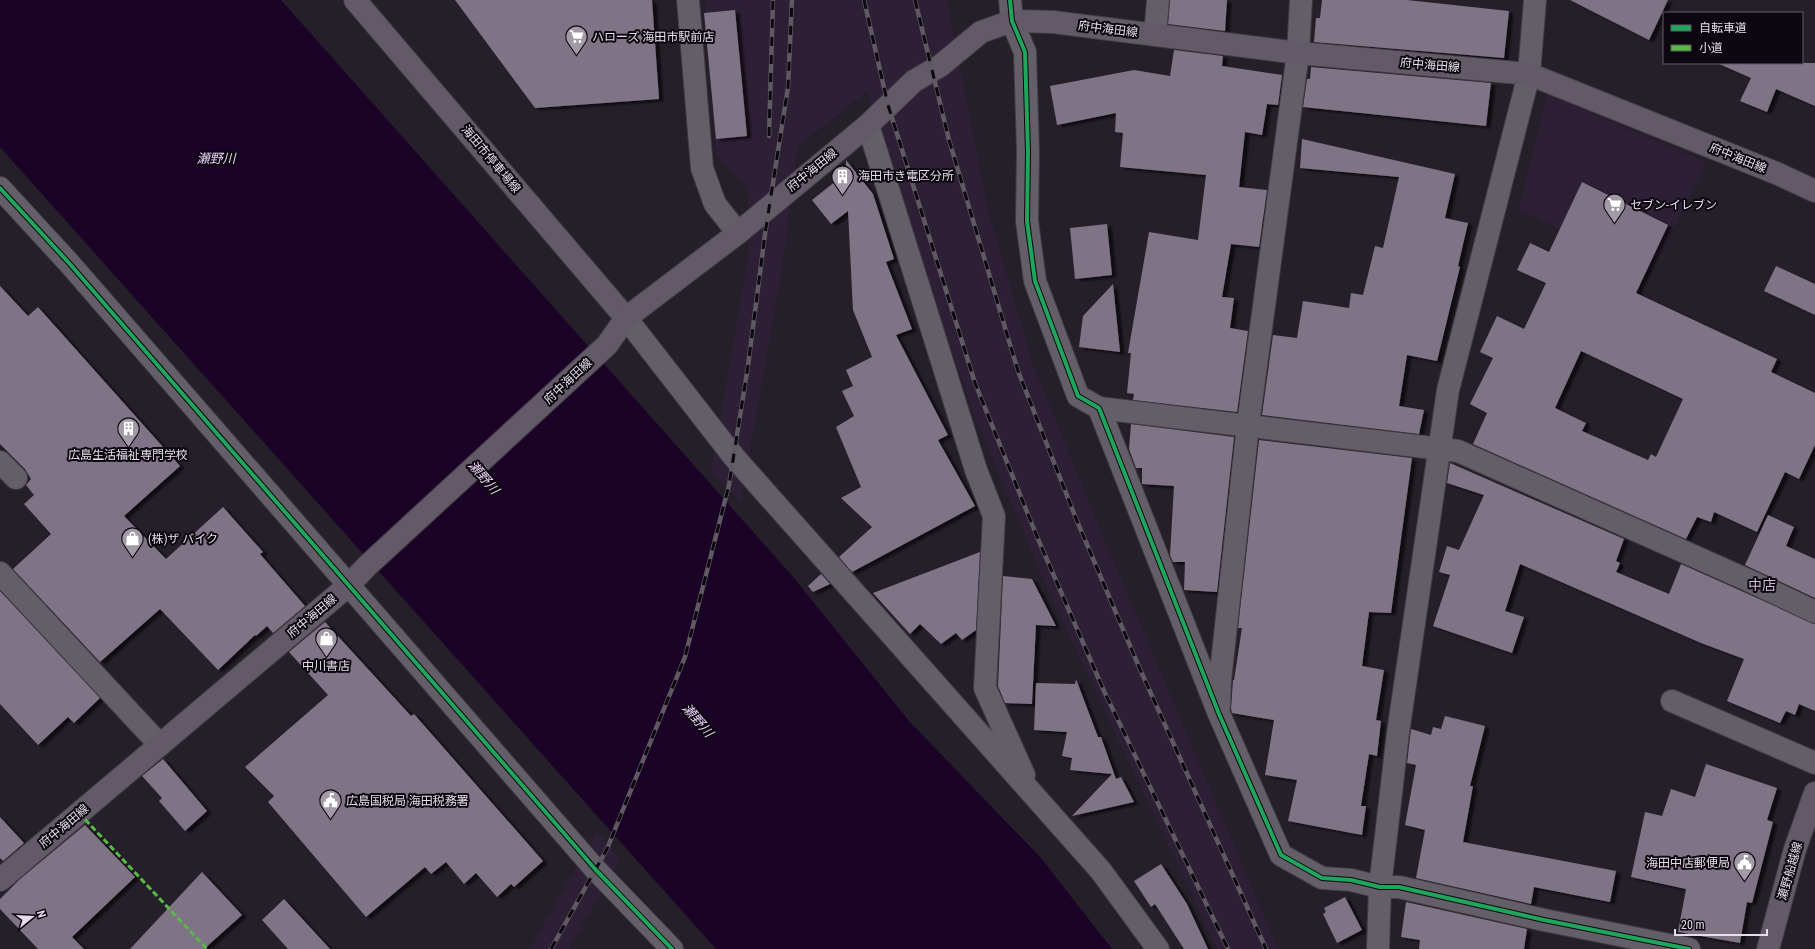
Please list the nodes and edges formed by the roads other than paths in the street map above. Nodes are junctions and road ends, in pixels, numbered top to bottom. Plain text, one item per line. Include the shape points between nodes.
1 (355, 0) edge
2 (688, 0) edge
3 (1158, 0) edge
4 (1301, 0) edge
5 (1535, 0) edge
6 (1010, 10) edge
7 (1155, 35) junction
8 (1298, 54) junction
9 (1529, 74) junction
10 (868, 125) junction
11 (0, 188) edge
12 (1815, 192) edge
13 (738, 233) junction
14 (626, 318) junction
15 (1099, 408) junction
16 (1248, 425) junction
17 (1439, 449) junction
18 (0, 462) edge
19 (16, 478) dead end
20 (0, 573) edge
21 (349, 585) junction
22 (1815, 612) edge
23 (1672, 701) dead end
24 (1219, 714) junction
25 (160, 745) junction
26 (1815, 763) edge
27 (1815, 794) edge
28 (1033, 795) junction
29 (0, 880) edge
30 (1380, 887) junction
31 (672, 949) edge
32 (1158, 949) edge
33 (1378, 949) edge
34 (1689, 949) edge
35 (1768, 949) edge

1 - 14 main road, 海田市停車場線
2 - 13 street via 702,168 715,204
3 - 7 street
4 - 8 street
5 - 9 street
6 - 7 main road, 府中海田線 via 1053,22
6 - 10 main road, 府中海田線 via 940,66 914,82
6 - 15 street via 1025,52 1027,221 1035,281 1078,396
7 - 8 main road, 府中海田線
8 - 9 main road, 府中海田線
8 - 16 street
9 - 12 main road, 府中海田線 via 1776,173
9 - 17 street via 1448,390
10 - 13 main road, 府中海田線
10 - 28 street via 976,470 994,516 985,688
11 - 21 street via 69,263
13 - 14 main road, 府中海田線
14 - 21 main road, 府中海田線 via 607,345
14 - 28 street via 734,457
15 - 16 street
15 - 24 street
16 - 17 street
16 - 24 street via 1220,681
17 - 22 street via 1458,451
17 - 30 street via 1398,733
18 - 19 street
20 - 25 street
21 - 25 main road, 府中海田線
21 - 31 street via 595,869
23 - 26 street
24 - 30 street via 1281,855 1322,878 1351,880
25 - 29 main road, 府中海田線
27 - 35 main road, 瀬野船越線 via 1795,849
28 - 32 street via 1101,871
30 - 33 street
30 - 34 street via 1399,887

